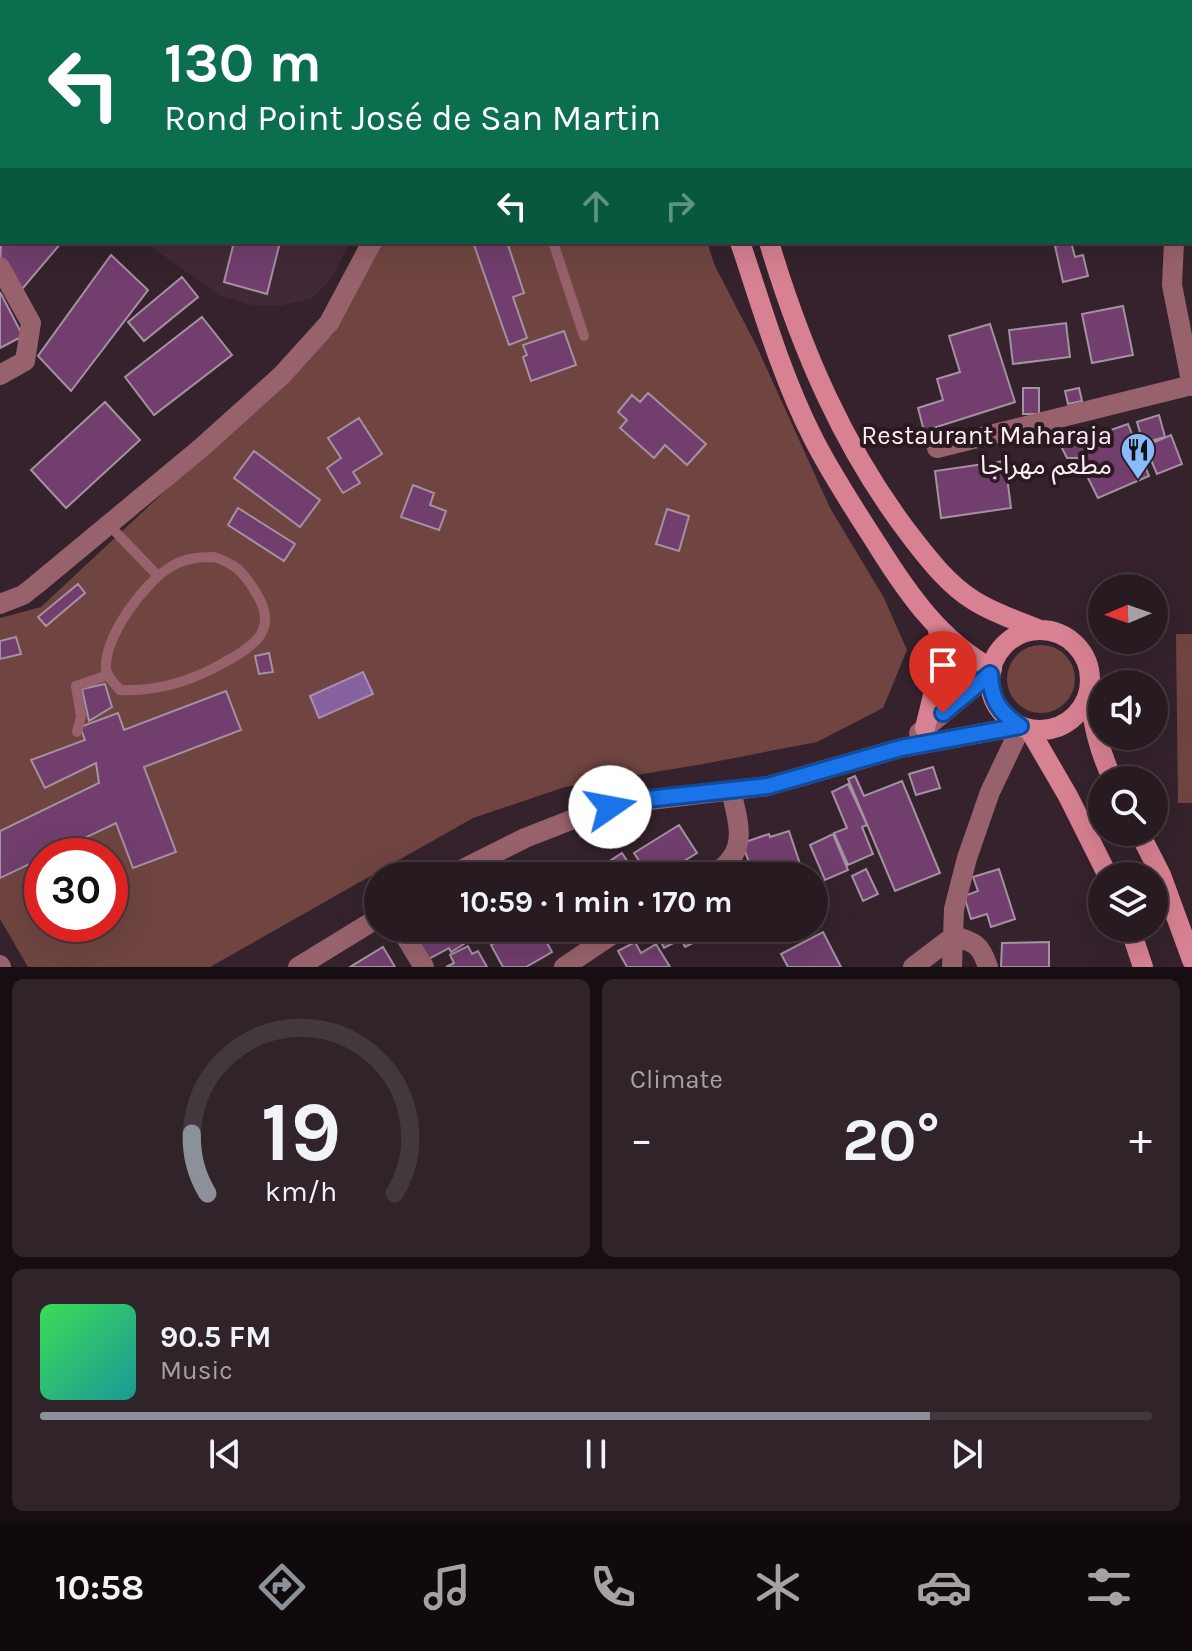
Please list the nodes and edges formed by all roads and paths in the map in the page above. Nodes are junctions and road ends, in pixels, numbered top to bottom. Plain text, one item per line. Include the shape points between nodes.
1 (371, 244) edge
2 (554, 244) edge
3 (741, 244) edge
4 (770, 244) edge
5 (1174, 244) edge
6 (0, 267) edge
7 (584, 336) dead end
8 (0, 375) edge
9 (1192, 386) edge
10 (937, 448) dead end
11 (109, 525) junction
12 (157, 575) junction
13 (0, 604) edge
14 (938, 629) junction
15 (1040, 630) junction
16 (1088, 670) edge
17 (991, 672) junction
18 (108, 675) junction
19 (1088, 694) edge
20 (925, 728) junction
21 (1023, 728) junction
22 (77, 732) dead end
23 (901, 748) junction
24 (731, 791) junction
25 (1146, 846) edge
26 (477, 862) edge
27 (729, 862) edge
28 (1101, 862) edge
29 (364, 927) edge
30 (954, 936) junction
31 (409, 942) edge
32 (601, 942) edge
33 (1135, 942) edge
34 (1192, 960) edge
35 (298, 967) edge
36 (424, 967) edge
37 (564, 967) edge
38 (913, 967) edge
39 (952, 967) edge
40 (988, 967) edge
41 (1143, 967) edge

1 - 11 street via 315,341
2 - 7 lane
3 - 14 main road via 812,435 885,557
4 - 15 main road via 802,341 835,416 893,513 942,574 971,599
5 - 9 street via 1172,285
6 - 8 street via 31,323 25,361
9 - 10 street
11 - 12 lane
11 - 13 street via 23,595
12 - 18 lane via 136,596 117,633 107,657
12 - 18 lane via 192,558 232,562 259,596 266,619 262,635 251,649 164,688 120,690
14 - 17 main road
14 - 20 main road via 937,687
15 - 16 main road via 1068,639
15 - 17 main road via 1012,638
17 - 20 street
17 - 21 main road via 996,704
18 - 22 lane via 76,686 81,716
19 - 21 main road via 1073,718 1060,726
20 - 23 street
21 - 23 street
21 - 28 main road via 1062,785
21 - 30 street via 990,792 967,858 954,909
23 - 24 street via 800,778
24 - 26 street via 647,799 594,811
24 - 27 street via 738,821 737,851
25 - 34 main road
29 - 35 street
30 - 38 street
30 - 39 street
30 - 40 street via 976,943
31 - 36 street
32 - 37 street
33 - 41 main road

